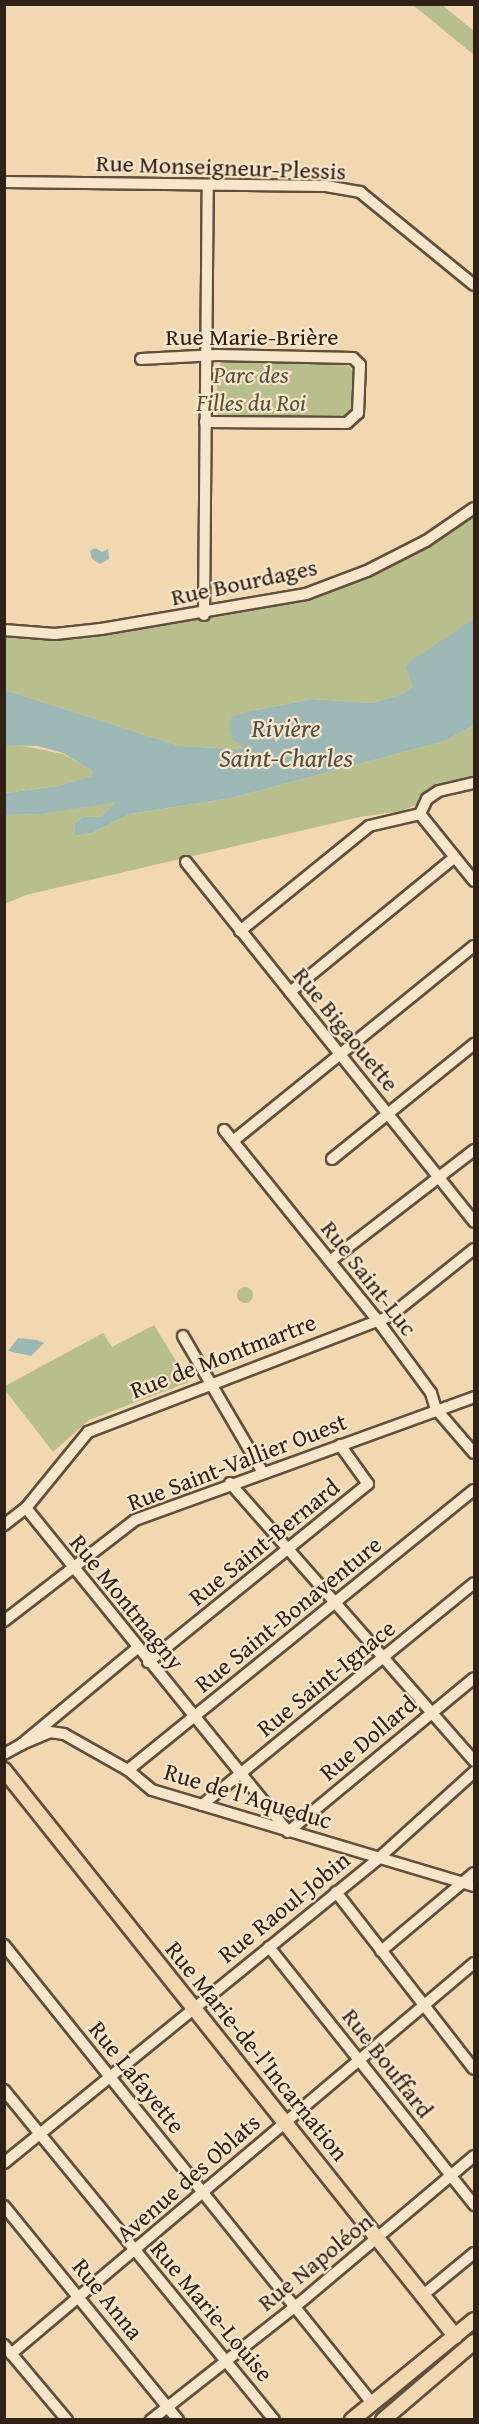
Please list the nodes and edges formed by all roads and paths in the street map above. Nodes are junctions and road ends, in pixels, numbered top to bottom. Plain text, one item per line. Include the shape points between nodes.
1 (4, 182) edge
2 (208, 185) junction
3 (474, 285) edge
4 (204, 357) junction
5 (141, 359) dead end
6 (205, 422) junction
7 (474, 508) edge
8 (204, 615) junction
9 (4, 630) edge
10 (474, 783) edge
11 (420, 814) junction
12 (455, 857) junction
13 (186, 862) dead end
14 (474, 881) edge
15 (240, 931) junction
16 (474, 946) edge
17 (290, 992) junction
18 (474, 1044) edge
19 (341, 1054) junction
20 (387, 1114) junction
21 (224, 1130) dead end
22 (233, 1141) junction
23 (474, 1150) edge
24 (332, 1160) dead end
25 (439, 1179) junction
26 (474, 1222) edge
27 (474, 1249) edge
28 (330, 1261) junction
29 (378, 1321) junction
30 (183, 1336) dead end
31 (211, 1385) junction
32 (474, 1397) edge
33 (436, 1409) junction
34 (340, 1445) junction
35 (474, 1454) edge
36 (263, 1473) junction
37 (230, 1483) junction
38 (474, 1490) edge
39 (26, 1509) junction
40 (4, 1525) edge
41 (288, 1549) junction
42 (71, 1566) junction
43 (474, 1583) edge
44 (335, 1604) junction
45 (4, 1621) edge
46 (136, 1649) junction
47 (384, 1658) junction
48 (148, 1662) junction
49 (474, 1677) edge
50 (432, 1712) junction
51 (193, 1718) junction
52 (22, 1744) junction
53 (4, 1754) edge
54 (474, 1761) edge
55 (4, 1770) edge
56 (128, 1770) junction
57 (474, 1772) edge
58 (240, 1775) junction
59 (202, 1805) junction
60 (288, 1832) junction
61 (380, 1857) junction
62 (474, 1873) edge
63 (463, 1883) junction
64 (474, 1886) edge
65 (336, 1892) junction
66 (4, 1945) edge
67 (269, 1947) junction
68 (381, 1951) junction
69 (474, 1963) edge
70 (424, 2006) junction
71 (191, 2009) junction
72 (360, 2059) junction
73 (473, 2064) edge
74 (110, 2076) junction
75 (4, 2090) edge
76 (285, 2121) junction
77 (40, 2133) junction
78 (474, 2156) edge
79 (4, 2163) edge
80 (449, 2177) junction
81 (201, 2190) junction
82 (474, 2205) edge
83 (4, 2206) edge
84 (379, 2237) junction
85 (136, 2252) junction
86 (474, 2253) edge
87 (423, 2295) junction
88 (81, 2299) junction
89 (296, 2306) junction
90 (474, 2320) edge
91 (455, 2336) junction
92 (8, 2350) edge
93 (472, 2350) edge
94 (225, 2362) junction
95 (372, 2403) junction
96 (168, 2407) junction
97 (67, 2420) edge
98 (151, 2420) edge
99 (178, 2420) edge
100 (274, 2420) edge
101 (352, 2420) edge
102 (383, 2420) edge

1 - 2 street, Rue Monseigneur-Plessis
2 - 3 street, Rue Monseigneur-Plessis via 326,186 360,192
2 - 4 street
4 - 5 street, Rue Marie-Brière
4 - 6 street
4 - 6 street, Rue Marie-Brière via 353,358 360,365 358,413 347,423
6 - 8 street
7 - 8 street, Rue Bourdages via 426,541 367,571 306,594
8 - 9 street, Rue Bourdages via 55,633
10 - 11 street via 439,791 427,799
11 - 12 street
11 - 15 street via 369,826
12 - 14 street
12 - 17 street
13 - 15 street, Rue Bigaouette
15 - 17 street, Rue Bigaouette
16 - 19 street
17 - 19 street, Rue Bigaouette
18 - 20 street
19 - 20 street, Rue Bigaouette
19 - 22 street
20 - 24 street
20 - 25 street, Rue Bigaouette
21 - 22 street, Rue Saint-Luc
22 - 28 street, Rue Saint-Luc
23 - 25 street
25 - 26 street, Rue Bigaouette
25 - 28 street
27 - 29 street, Rue de Montmartre via 390,1316
28 - 29 street, Rue Saint-Luc
29 - 31 street, Rue de Montmartre
29 - 33 street, Rue Saint-Luc via 431,1393
30 - 31 street
31 - 36 street
31 - 39 street, Rue de Montmartre via 88,1432
32 - 33 street, Rue Saint-Vallier Ouest
33 - 34 street, Rue Saint-Vallier Ouest
33 - 35 street, Rue Saint-Luc
34 - 36 street, Rue Saint-Vallier Ouest
34 - 41 street, Rue Saint-Bernard via 368,1484
36 - 37 street, Rue Saint-Vallier Ouest
37 - 41 street
37 - 42 street, Rue Saint-Vallier Ouest via 135,1520
38 - 44 street, Rue Saint-Bonaventure
39 - 40 street, Rue de Montmartre
39 - 42 street, Rue Montmagny
41 - 44 street
41 - 48 street, Rue Saint-Bernard
42 - 45 street, Rue Saint-Vallier Ouest
42 - 46 street, Rue Montmagny
43 - 47 street, Rue Saint-Ignace
44 - 47 street
44 - 51 street, Rue Saint-Bonaventure
46 - 48 street, Rue Montmagny
46 - 52 street
47 - 50 street
47 - 58 street, Rue Saint-Ignace
48 - 51 street, Rue Montmagny
49 - 50 street, Rue Dollard
50 - 54 street
50 - 60 street, Rue Dollard
51 - 56 street, Rue Saint-Bonaventure
51 - 58 street, Rue Montmagny
52 - 53 street
52 - 56 street, Rue de l'Aqueduc via 50,1732 64,1734
55 - 71 main road, Rue Marie-de-l'Incarnation
56 - 59 street, Rue de l'Aqueduc via 152,1790
57 - 61 street, Rue Raoul-Jobin
58 - 59 street, Rue Saint-Ignace
58 - 60 street, Rue Montmagny
59 - 60 street, Rue de l'Aqueduc
60 - 61 street, Rue de l'Aqueduc
61 - 63 street, Rue de l'Aqueduc
61 - 65 street, Rue Raoul-Jobin
62 - 63 street
63 - 64 street, Rue de l'Aqueduc
63 - 68 street
65 - 67 street, Rue Raoul-Jobin
65 - 68 street
66 - 74 street, Rue Lafayette
67 - 71 street, Rue Raoul-Jobin
67 - 72 street, Rue Bouffard
68 - 70 street
69 - 70 street, Avenue des Oblats
70 - 72 street, Avenue des Oblats
70 - 73 street
71 - 74 street, Rue Raoul-Jobin
71 - 76 main road, Rue Marie-de-l'Incarnation
72 - 76 street, Avenue des Oblats
72 - 80 street, Rue Bouffard
74 - 77 street, Rue Raoul-Jobin
74 - 81 street, Rue Lafayette
75 - 77 street, Rue Marie-Louise
76 - 81 street, Avenue des Oblats
76 - 84 main road, Rue Marie-de-l'Incarnation
77 - 79 street, Rue Raoul-Jobin
77 - 85 street, Rue Marie-Louise
78 - 80 street, Rue Napoléon
80 - 82 street, Rue Bouffard
80 - 84 street, Rue Napoléon
81 - 85 street, Avenue des Oblats
81 - 89 street, Rue Lafayette
83 - 88 street, Rue Anna
84 - 87 main road, Rue Marie-de-l'Incarnation
84 - 89 street, Rue Napoléon
85 - 88 street, Avenue des Oblats
85 - 94 street, Rue Marie-Louise
86 - 87 street
87 - 91 main road, Rue Marie-de-l'Incarnation
88 - 92 street, Avenue des Oblats
88 - 96 street, Rue Anna
89 - 94 street, Rue Napoléon
89 - 95 street, Rue Lafayette
90 - 91 main road
91 - 93 street, Rue Marie-de-l'Incarnation
91 - 95 main road
92 - 97 street
93 - 102 main road
94 - 96 street, Rue Napoléon
94 - 100 street, Rue Marie-Louise
95 - 101 main road
96 - 98 street, Rue Napoléon
96 - 99 street, Rue Anna

